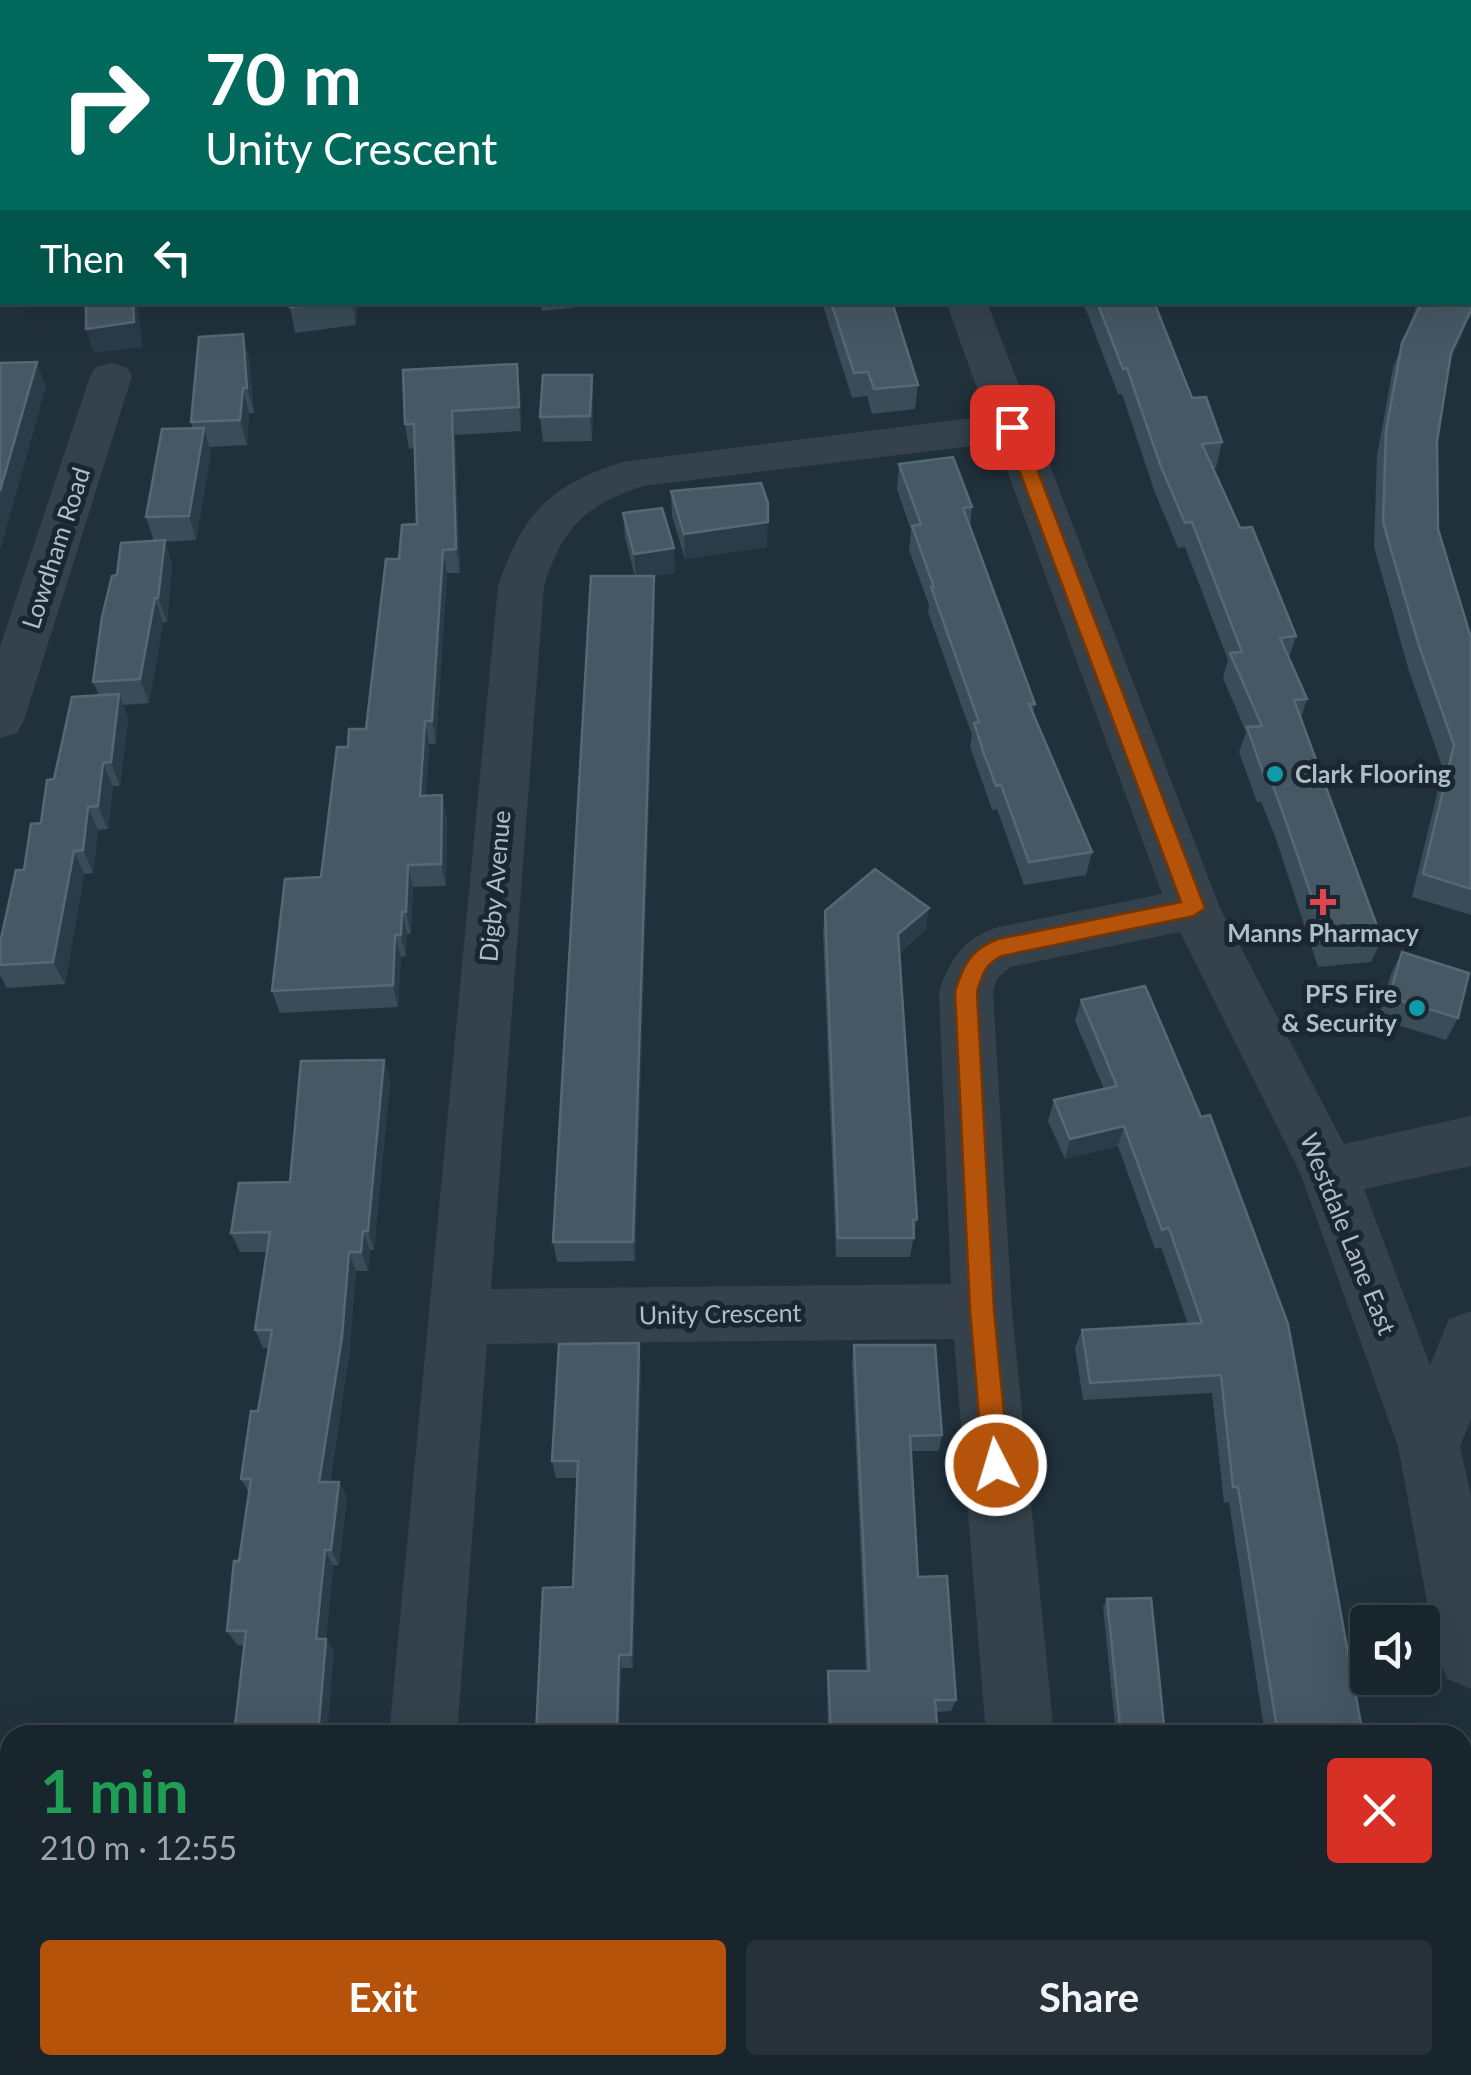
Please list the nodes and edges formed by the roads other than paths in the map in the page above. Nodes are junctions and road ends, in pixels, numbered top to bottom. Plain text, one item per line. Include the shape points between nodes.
1 (967, 305) edge
2 (111, 376) dead end
3 (1012, 427) junction
4 (0, 720) edge
5 (1194, 908) junction
6 (1471, 1141) edge
7 (1328, 1172) junction
8 (982, 1310) junction
9 (458, 1317) junction
10 (1471, 1339) edge
11 (1430, 1446) junction
12 (1471, 1655) edge
13 (424, 1725) edge
14 (1019, 1725) edge

1 - 3 street, Westdale Lane East
2 - 4 street, Lowdham Road
3 - 5 street, Westdale Lane East
3 - 9 street, Digby Avenue via 638,472 570,502 541,528 521,586
5 - 7 street, Westdale Lane East
5 - 8 street via 998,948 972,970 966,992
6 - 7 street
7 - 11 street, Westdale Lane East
8 - 9 street, Unity Crescent
8 - 14 street
9 - 13 street, Digby Avenue
10 - 11 street
11 - 12 street, Westdale Lane East

